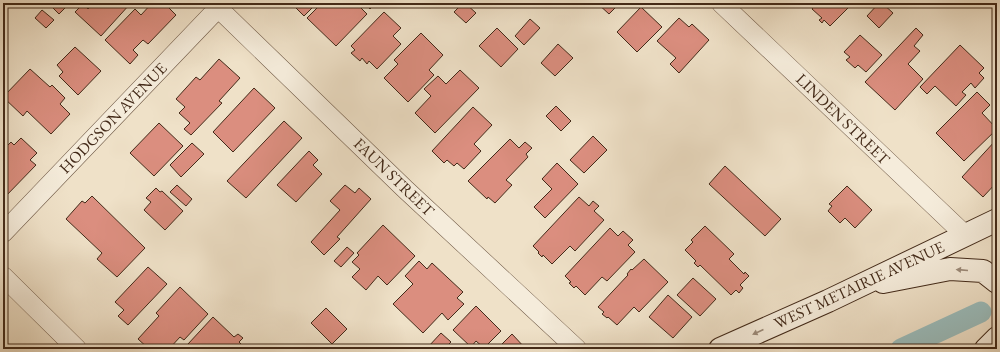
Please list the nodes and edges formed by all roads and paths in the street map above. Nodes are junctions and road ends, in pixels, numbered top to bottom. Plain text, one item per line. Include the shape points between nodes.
1 (721, 3) edge
2 (218, 5) edge
3 (997, 220) edge
4 (3, 233) edge
5 (965, 235) junction
6 (3, 276) edge
7 (997, 282) edge
8 (857, 287) junction
9 (997, 338) edge
10 (77, 349) edge
11 (577, 349) edge
12 (720, 349) edge
13 (986, 349) edge

1 - 5 street, LINDEN STREET
2 - 4 street, HODGSON AVENUE
2 - 11 street, FAUN STREET via 405,189
3 - 5 main road, WEST METAIRIE AVENUE
5 - 8 main road, WEST METAIRIE AVENUE
6 - 10 street
7 -> 8 main road via 983,272 950,269
8 -> 12 main road, WEST METAIRIE AVENUE
9 - 13 main road

